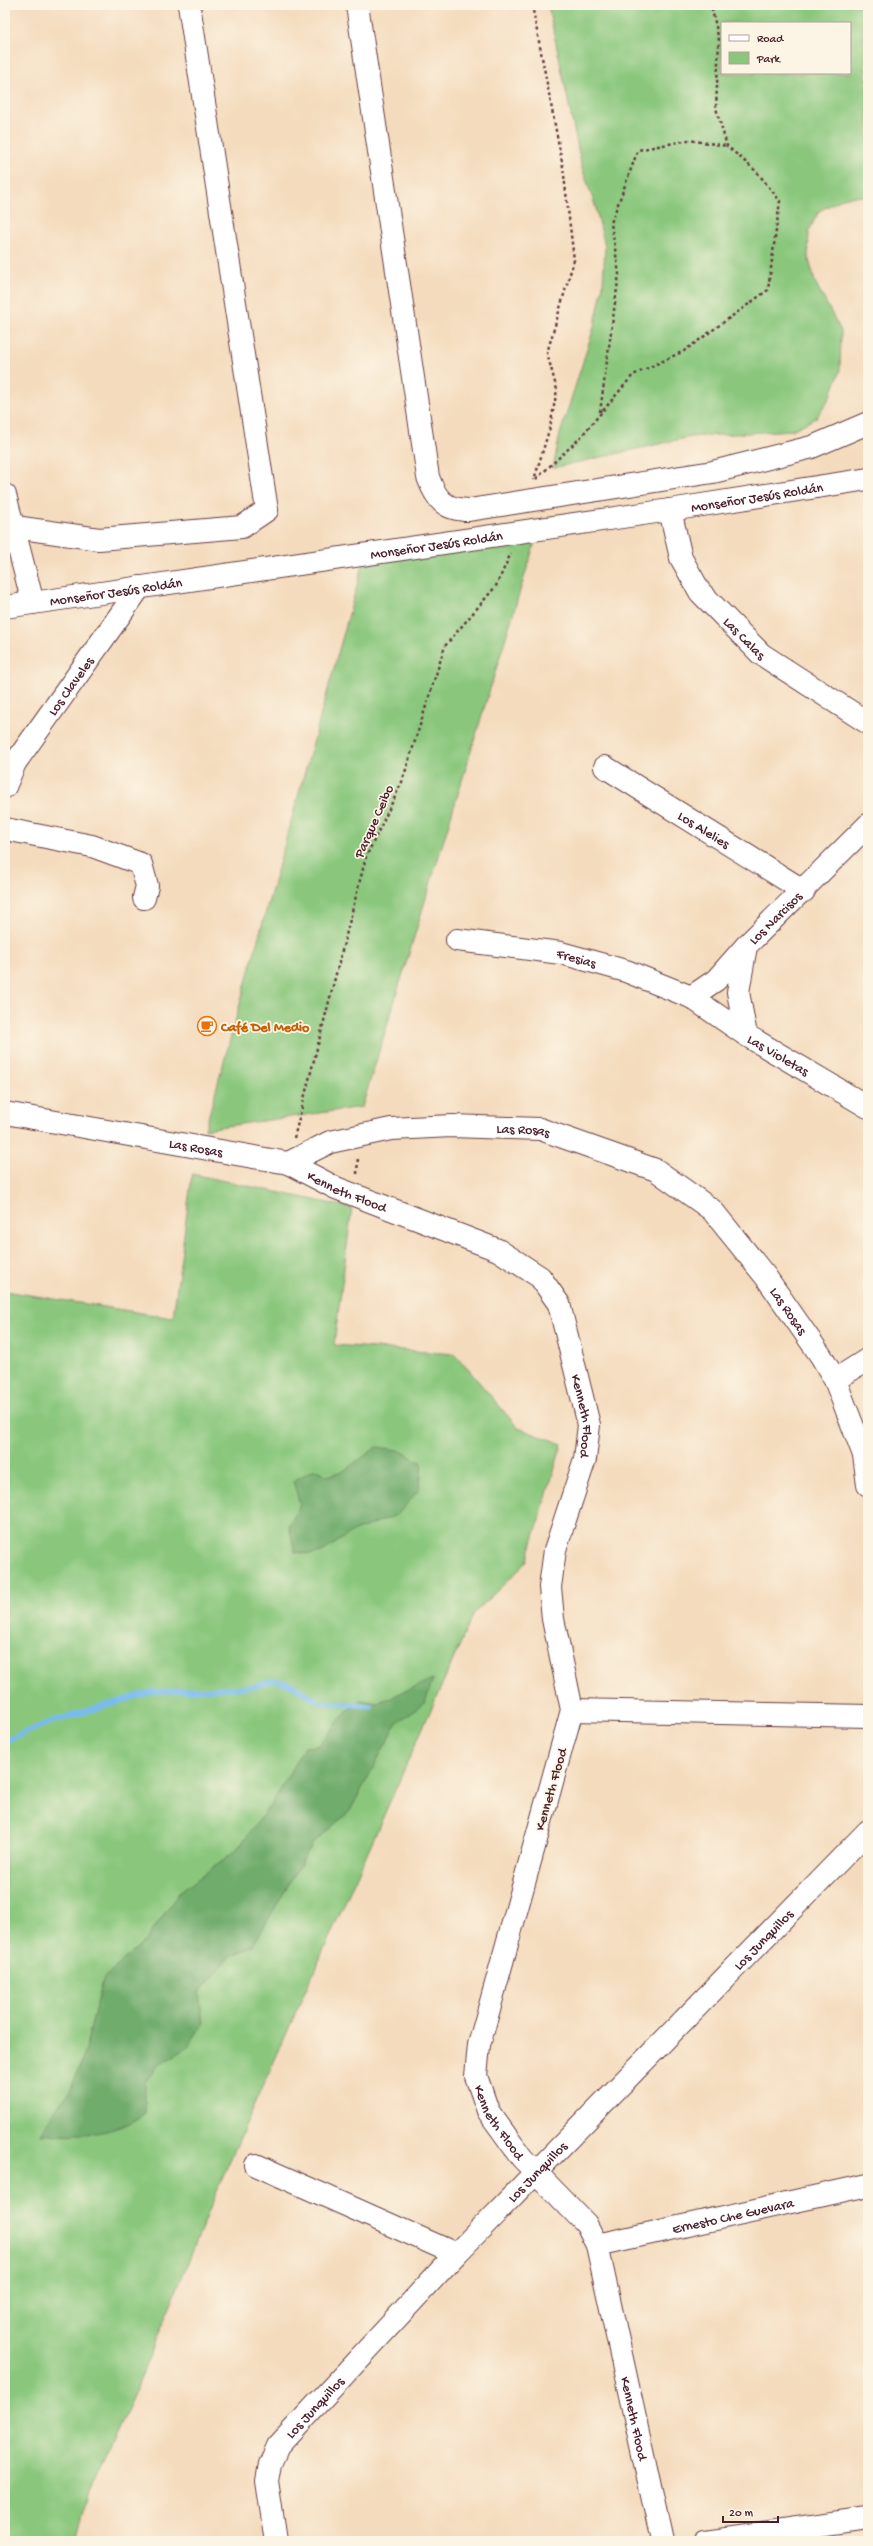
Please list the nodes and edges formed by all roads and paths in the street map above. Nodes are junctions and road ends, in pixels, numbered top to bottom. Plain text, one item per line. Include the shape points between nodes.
1 (189, 5) edge
2 (357, 5) edge
3 (532, 5) edge
4 (711, 5) edge
5 (727, 146) junction
6 (600, 414) junction
7 (868, 423) edge
8 (868, 479) edge
9 (531, 492) junction
10 (5, 495) edge
11 (670, 510) junction
12 (10, 530) edge
13 (523, 532) junction
14 (140, 587) junction
15 (33, 603) junction
16 (5, 607) edge
17 (868, 723) edge
18 (605, 767) dead end
19 (5, 787) edge
20 (868, 825) edge
21 (5, 829) edge
22 (804, 891) junction
23 (144, 898) dead end
24 (458, 940) dead end
25 (746, 946) junction
26 (692, 997) junction
27 (746, 1035) junction
28 (868, 1107) edge
29 (10, 1111) edge
30 (358, 1153) dead end
31 (288, 1164) junction
32 (357, 1174) dead end
33 (868, 1359) edge
34 (835, 1380) junction
35 (868, 1485) edge
36 (572, 1710) junction
37 (868, 1716) edge
38 (868, 1831) edge
39 (256, 2165) dead end
40 (538, 2172) junction
41 (868, 2185) edge
42 (597, 2245) junction
43 (456, 2254) junction
44 (868, 2518) edge
45 (276, 2541) edge
46 (662, 2541) edge
47 (705, 2541) edge

1 - 12 street via 268,510 242,527 99,538
2 - 9 street via 428,477 434,495 454,510 469,510
3 - 9 path via 563,166 574,260 547,353 557,390 550,427
4 - 5 path via 719,40 716,108
5 - 6 path via 689,140 638,150 611,223 619,274
5 - 6 path via 757,172 780,201 768,290 684,351 632,375
6 - 9 path
7 - 9 street via 812,447 729,469
8 - 11 street, Monseñor Jesús Roldán
9 - 13 street
10 - 12 street
11 - 13 street, Monseñor Jesús Roldán
11 - 17 street, Las Calas via 681,558 700,592 760,654
12 - 15 street
13 - 14 street, Monseñor Jesús Roldán
13 - 31 path, Parque Ceibo via 496,586 445,646 402,782 366,857
14 - 15 street, Monseñor Jesús Roldán
14 - 19 street, Los Claveles via 15,763
15 - 16 street, Monseñor Jesús Roldán
18 - 22 street, Los Alelies
20 - 22 street, Los Narcisos
21 - 23 street via 92,846 141,864 147,886
22 - 25 street, Los Narcisos
24 - 26 street, Fresias via 562,953 626,971
25 - 26 street via 716,980
25 - 27 street, Los Narcisos via 738,992
26 - 27 street, Las Violetas
27 - 28 street, Las Violetas
29 - 31 street, Las Rosas
30 - 32 path
31 - 34 street, Las Rosas via 330,1142 391,1129 452,1126 540,1129 656,1170 712,1210 766,1277
31 - 36 street, Kenneth Flood via 336,1188 498,1250 540,1277 559,1304 589,1426 586,1459 555,1550 550,1586
33 - 34 street
34 - 35 street, Las Rosas via 864,1455
36 - 37 street
36 - 40 street, Kenneth Flood via 479,2046 476,2076 488,2111 522,2158
38 - 40 street, Los Junquillos
39 - 43 street
40 - 42 street, Kenneth Flood via 586,2224
40 - 43 street, Los Junquillos
41 - 42 street, Ernesto Che Guevara
42 - 46 street, Kenneth Flood
43 - 45 street, Los Junquillos via 278,2446 270,2464 267,2481
44 - 47 street

